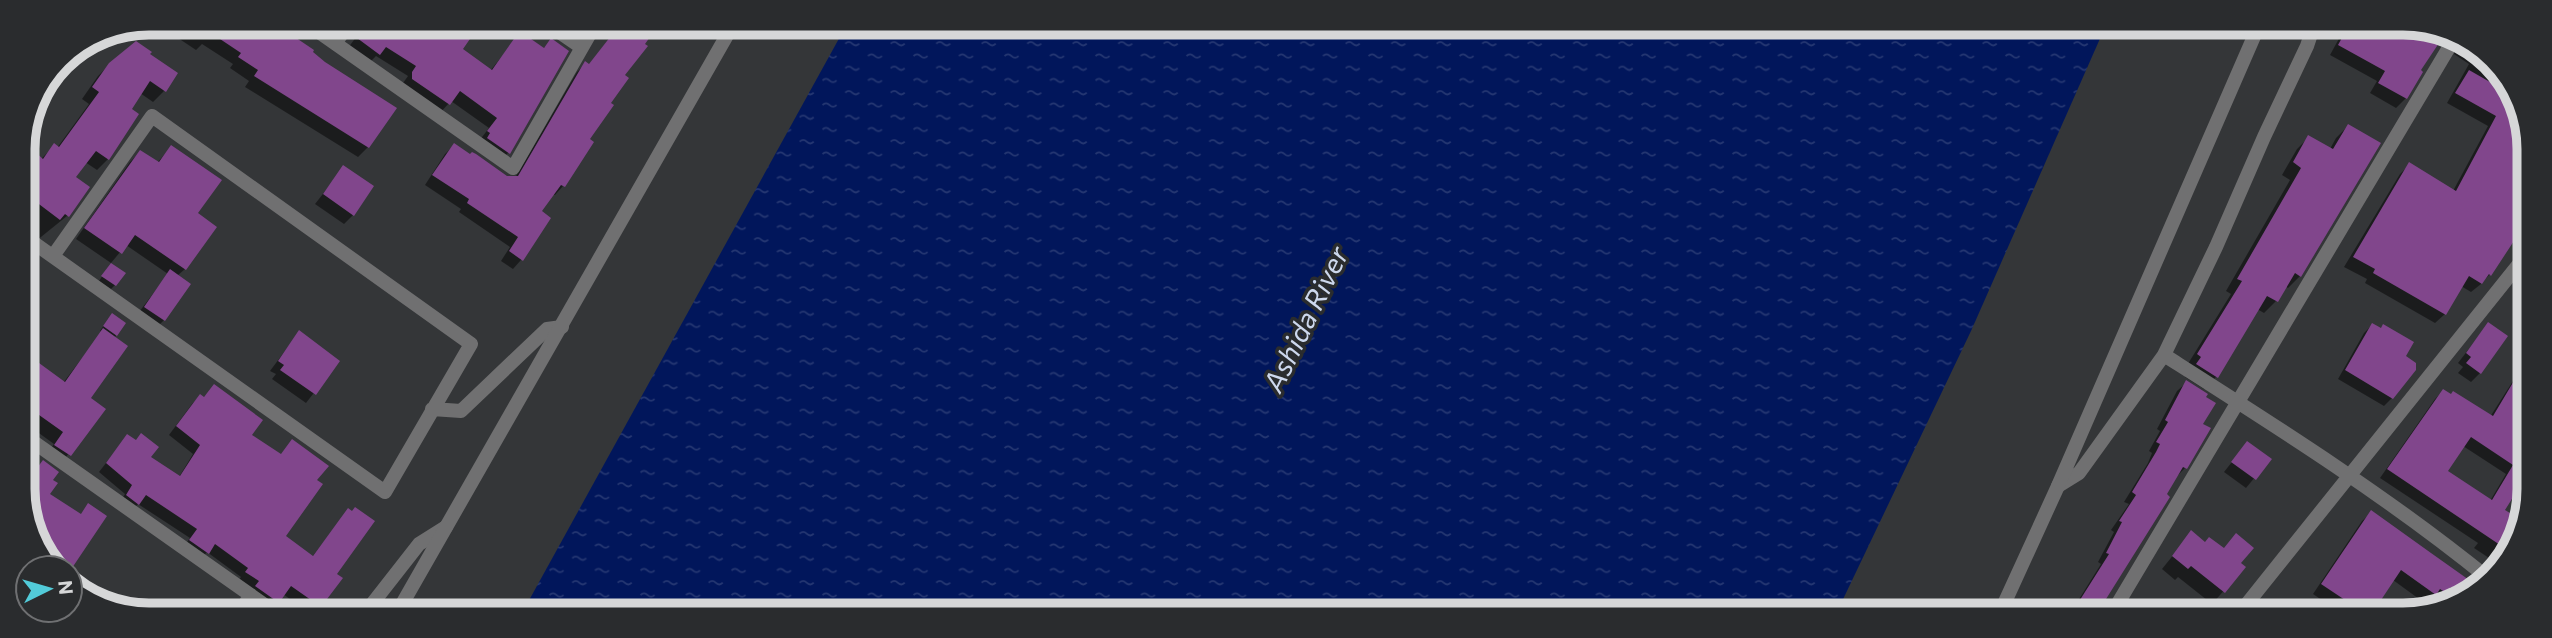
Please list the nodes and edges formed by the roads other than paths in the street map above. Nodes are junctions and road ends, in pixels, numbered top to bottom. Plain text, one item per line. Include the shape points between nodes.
1 (323, 35) edge
2 (341, 35) edge
3 (564, 35) edge
4 (588, 35) edge
5 (727, 35) edge
6 (2255, 35) edge
7 (2311, 35) edge
8 (335, 43) junction
9 (2450, 45) edge
10 (581, 47) junction
11 (35, 244) edge
12 (53, 256) junction
13 (2517, 267) edge
14 (562, 327) junction
15 (2164, 355) junction
16 (2237, 402) junction
17 (432, 409) junction
18 (35, 443) edge
19 (2349, 477) junction
20 (2058, 486) junction
21 (446, 527) junction
22 (2481, 572) edge
23 (251, 595) junction
24 (246, 603) edge
25 (262, 603) edge
26 (373, 603) edge
27 (403, 603) edge
28 (2004, 603) edge
29 (2118, 603) edge
30 (2248, 603) edge

1 - 8 street
2 - 8 street
3 - 10 street
4 - 10 street
5 - 14 street
6 - 20 street
7 - 15 street
8 - 10 street via 513,168
9 - 16 street
11 - 12 street
12 - 17 street via 385,492
12 - 17 street via 152,116 471,344
13 - 19 street
14 - 17 street via 547,328 461,411
14 - 21 street
15 - 16 street
15 - 20 street via 2079,473
16 - 19 street
16 - 29 street
18 - 23 street
19 - 22 street
19 - 30 street
20 - 28 street
21 - 26 street via 419,544
21 - 27 street
23 - 24 street
23 - 25 street

